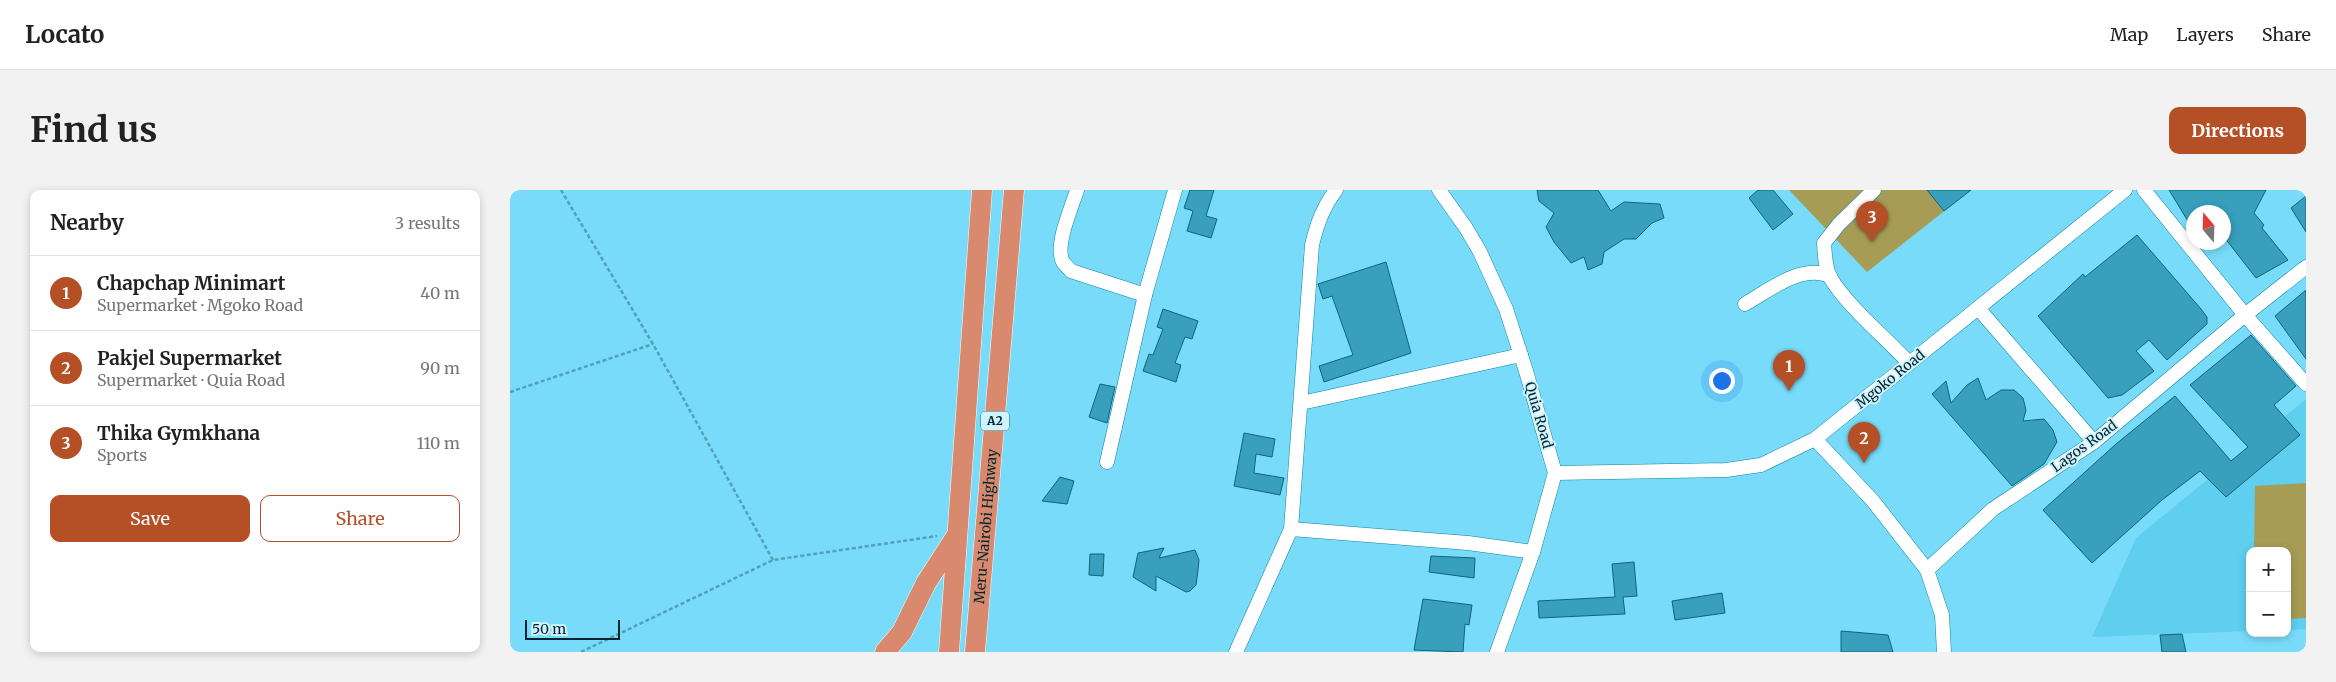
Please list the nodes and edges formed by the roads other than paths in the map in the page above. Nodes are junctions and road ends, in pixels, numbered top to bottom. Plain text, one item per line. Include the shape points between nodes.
1 (982, 190) edge
2 (1014, 190) edge
3 (1077, 190) edge
4 (1175, 190) edge
5 (1336, 190) edge
6 (1439, 190) edge
7 (1874, 190) edge
8 (2125, 190) edge
9 (2144, 190) edge
10 (2306, 267) edge
11 (1830, 276) junction
12 (1145, 295) junction
13 (1745, 304) dead end
14 (1978, 308) junction
15 (2245, 315) junction
16 (1521, 355) junction
17 (1909, 362) junction
18 (2306, 384) edge
19 (1301, 403) junction
20 (1815, 438) junction
21 (2094, 442) junction
22 (1107, 462) dead end
23 (1555, 473) junction
24 (1291, 528) junction
25 (958, 533) junction
26 (1533, 552) junction
27 (1927, 570) junction
28 (979, 607) junction
29 (885, 652) edge
30 (949, 652) edge
31 (975, 652) edge
32 (984, 652) edge
33 (1236, 652) edge
34 (1497, 652) edge
35 (1944, 652) edge

1 - 25 highway, Meru-Nairobi Highway / A2
2 - 28 highway, Meru-Nairobi Highway / A2
3 - 12 street via 1062,239 1063,262 1071,271
4 - 12 street
5 - 19 street via 1325,204 1312,244
6 - 16 street, Quia Road via 1480,252 1506,309
7 - 11 street via 1839,224 1824,244
8 - 14 street, Mgoko Road
9 - 15 street
10 - 15 street, Lagos Road
11 - 13 street via 1812,273 1791,278
11 - 17 street via 1841,293
12 - 22 street
14 - 17 street, Mgoko Road
14 - 21 street
15 - 18 street
15 - 21 street, Lagos Road
16 - 19 street
16 - 23 street, Quia Road
17 - 20 street, Mgoko Road
19 - 24 street
20 - 23 street, Mgoko Road via 1761,465 1726,470
20 - 27 street via 1874,501
21 - 27 street, Lagos Road via 1993,509
23 - 26 street
24 - 26 street via 1468,543
24 - 33 street
25 - 29 highway via 926,584 902,632
25 - 30 highway, Meru-Nairobi Highway / A2
26 - 34 street
27 - 35 street via 1942,615
28 - 31 highway, Meru-Nairobi Highway / A2
28 - 32 highway

